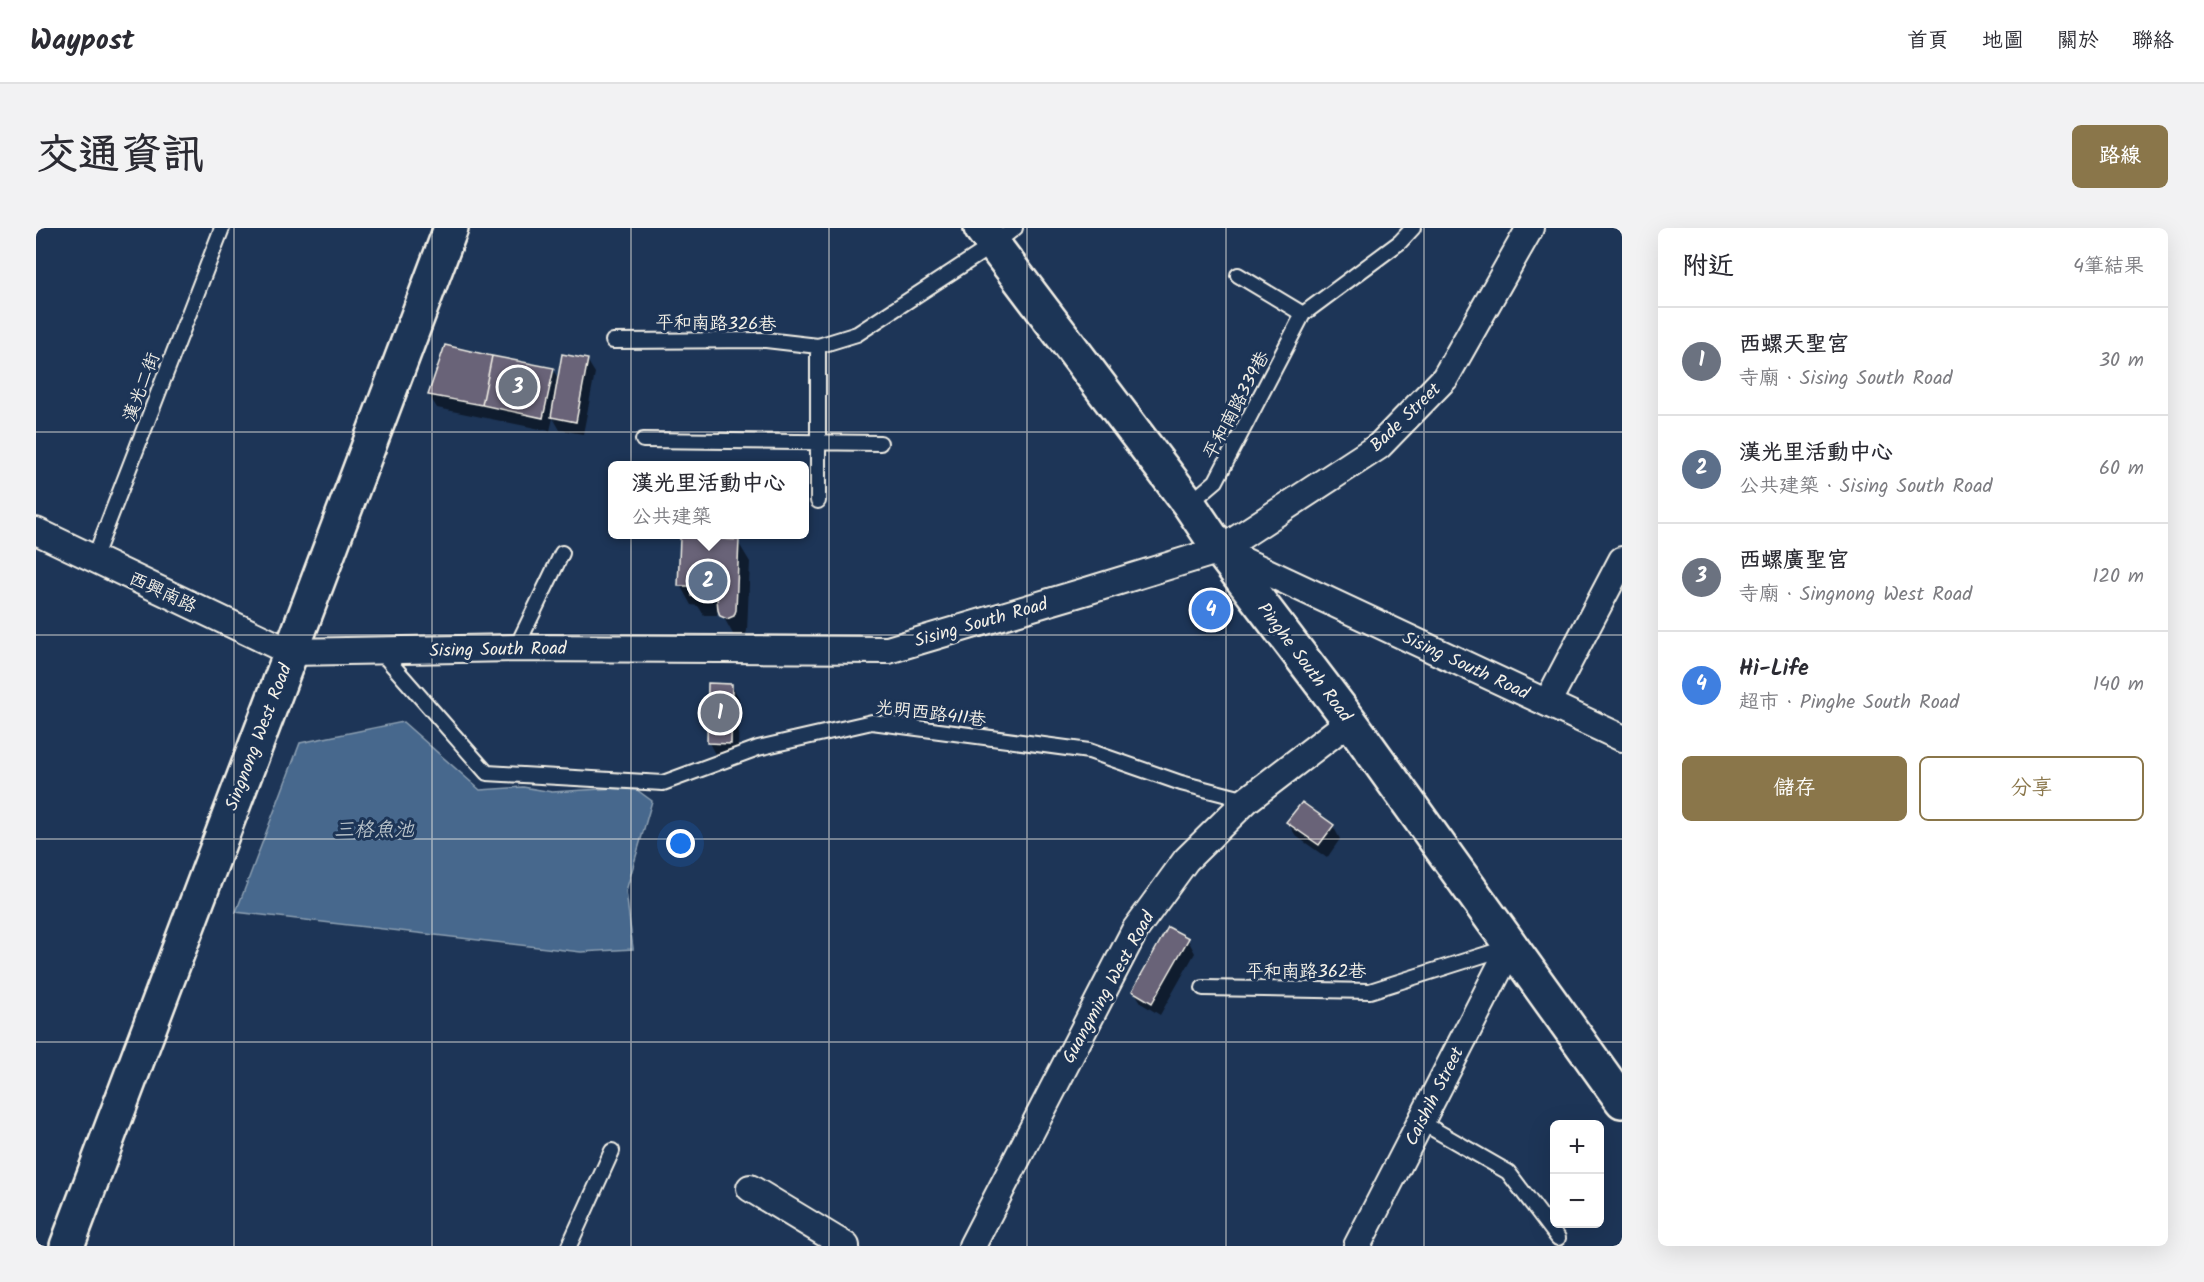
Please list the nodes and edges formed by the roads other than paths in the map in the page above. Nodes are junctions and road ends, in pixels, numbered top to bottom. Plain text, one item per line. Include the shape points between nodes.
1 (222, 228) edge
2 (451, 228) edge
3 (1413, 228) edge
4 (1530, 228) edge
5 (996, 234) edge
6 (1238, 275) dead end
7 (1303, 314) junction
8 (613, 340) dead end
9 (818, 346) junction
10 (643, 440) dead end
11 (817, 442) junction
12 (880, 443) dead end
13 (818, 501) dead end
14 (1189, 504) junction
15 (36, 531) edge
16 (1220, 550) junction
17 (562, 553) dead end
18 (94, 559) junction
19 (1622, 560) edge
20 (516, 648) junction
21 (380, 651) junction
22 (290, 652) junction
23 (1547, 703) junction
24 (1350, 722) junction
25 (1622, 738) edge
26 (1247, 800) junction
27 (1511, 946) junction
28 (1203, 988) dead end
29 (1622, 1101) edge
30 (1420, 1122) junction
31 (612, 1151) dead end
32 (750, 1188) dead end
33 (1558, 1238) dead end
34 (67, 1246) edge
35 (569, 1246) edge
36 (846, 1246) edge
37 (972, 1246) edge
38 (1357, 1246) edge

1 - 18 lane, 漢光二街
2 - 22 main road, Singnong West Road
3 - 7 lane, 平和南路339巷 via 1400,242
4 - 16 street, Bade Street via 1445,378 1379,446
5 - 9 lane, 平和南路326巷 via 857,334
5 - 14 main road, Pinghe South Road
6 - 7 lane
7 - 14 lane, 平和南路339巷 via 1216,481
8 - 9 lane, 平和南路326巷 via 766,340
9 - 11 lane
10 - 11 lane
11 - 12 lane
11 - 13 lane
14 - 16 main road, Pinghe South Road
15 - 18 street, 西興南路
16 - 20 street, Sising South Road via 888,650
16 - 23 street, Sising South Road
16 - 24 main road, Pinghe South Road
17 - 20 lane
18 - 22 street, 西興南路
19 - 23 street
20 - 21 street, Sising South Road
21 - 22 street, Sising South Road
21 - 26 lane, 光明西路411巷 via 487,773 663,783 758,748 872,722 1089,752
22 - 34 main road, Singnong West Road
23 - 25 street, Sising South Road
24 - 26 street, Guangming West Road
24 - 27 main road, Pinghe South Road
26 - 37 street, Guangming West Road via 1186,860 1135,930
27 - 28 lane, 平和南路362巷 via 1370,991
27 - 29 main road, Pinghe South Road
27 - 30 street, Caishih Street
30 - 33 lane via 1508,1172
30 - 38 street, Caishih Street
31 - 35 lane
32 - 36 street

